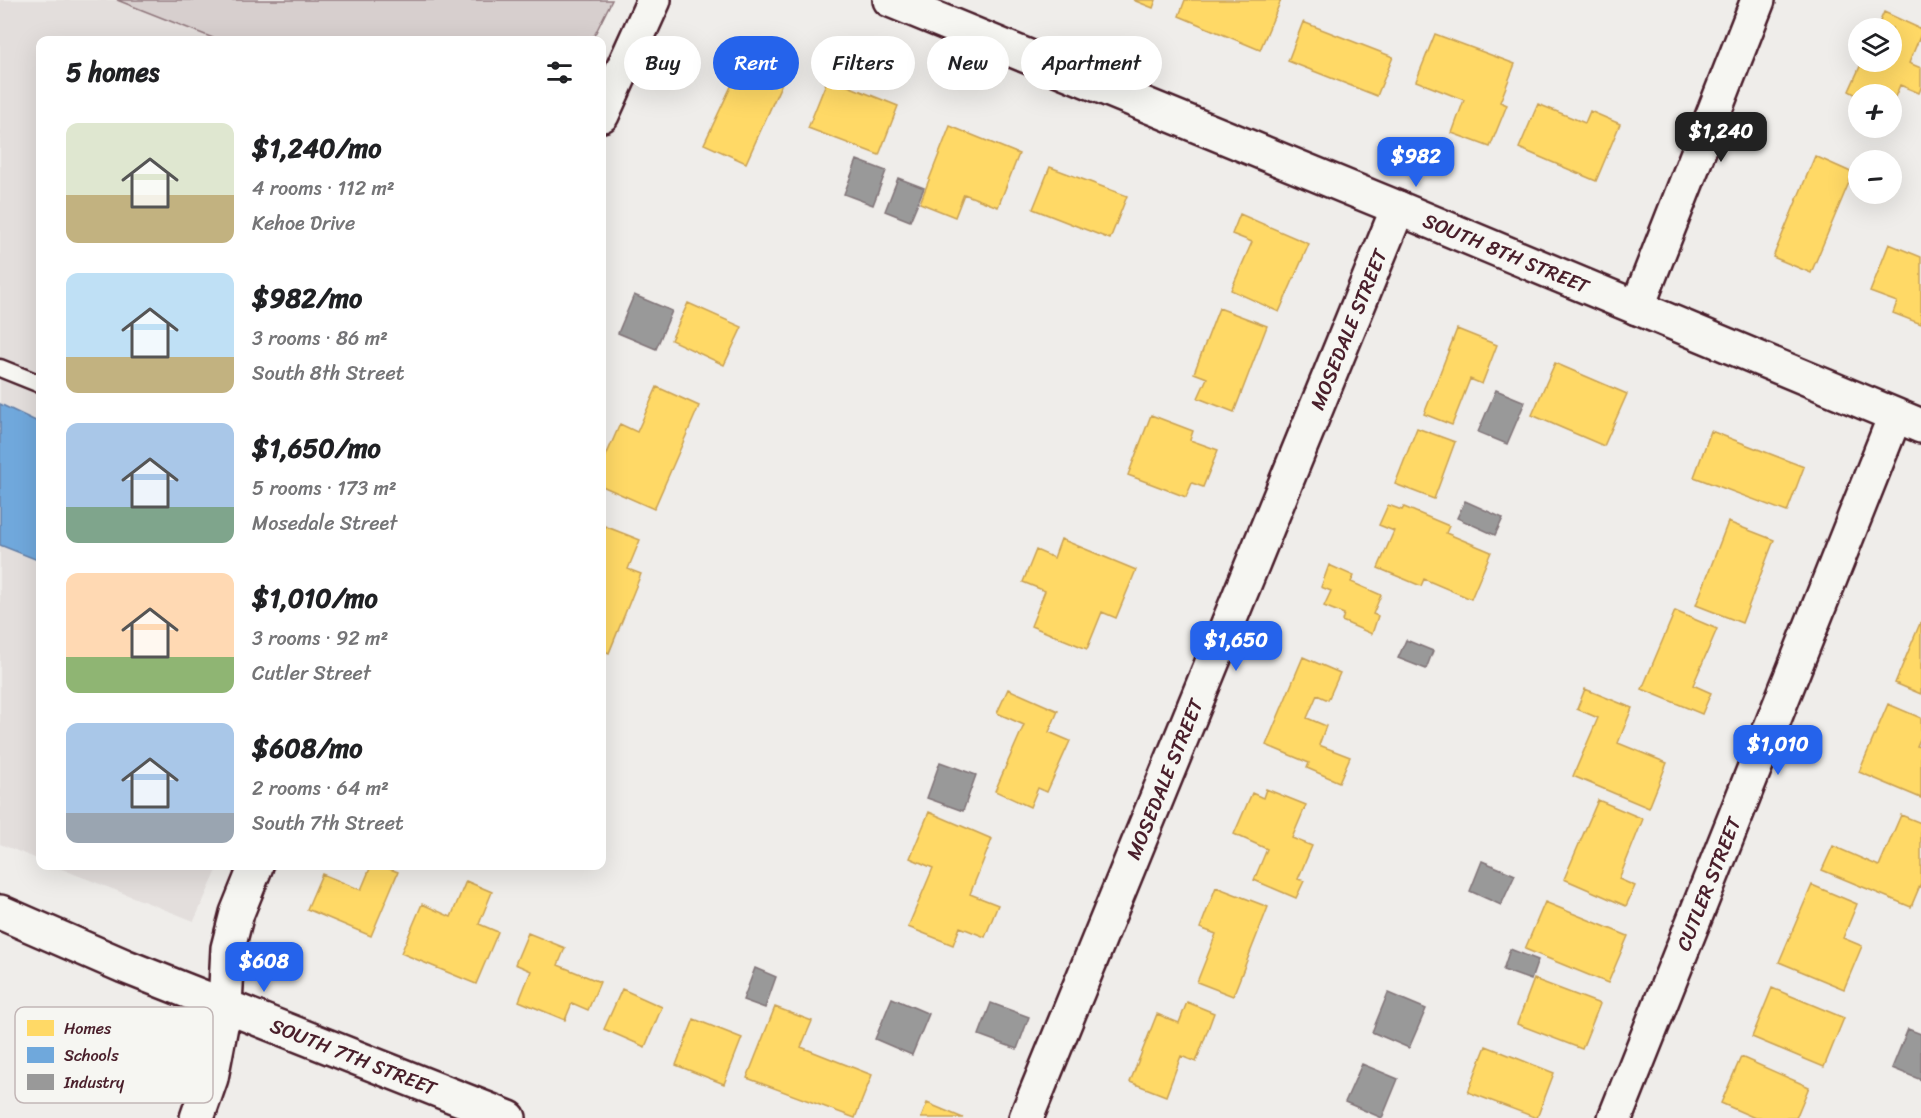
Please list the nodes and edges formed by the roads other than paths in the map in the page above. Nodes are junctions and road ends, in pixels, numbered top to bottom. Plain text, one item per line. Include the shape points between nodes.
1 (654, 0) edge
2 (890, 0) edge
3 (1758, 0) edge
4 (606, 106) edge
5 (1398, 208) junction
6 (1637, 308) junction
7 (0, 368) edge
8 (36, 382) edge
9 (1908, 421) edge
10 (254, 870) edge
11 (0, 912) edge
12 (225, 1005) junction
13 (213, 1068) edge
14 (202, 1103) edge
15 (197, 1118) edge
16 (510, 1118) edge
17 (1026, 1118) edge
18 (1614, 1118) edge

1 - 4 street
2 - 5 street, SOUTH 8TH STREET
3 - 6 street
5 - 6 street, SOUTH 8TH STREET
5 - 17 street, MOSEDALE STREET
6 - 9 street, SOUTH 8TH STREET
7 - 8 lane
9 - 18 street, CUTLER STREET
10 - 12 street via 228,948
11 - 12 street, SOUTH 7TH STREET
12 - 13 street
12 - 16 street, SOUTH 7TH STREET
14 - 15 street

